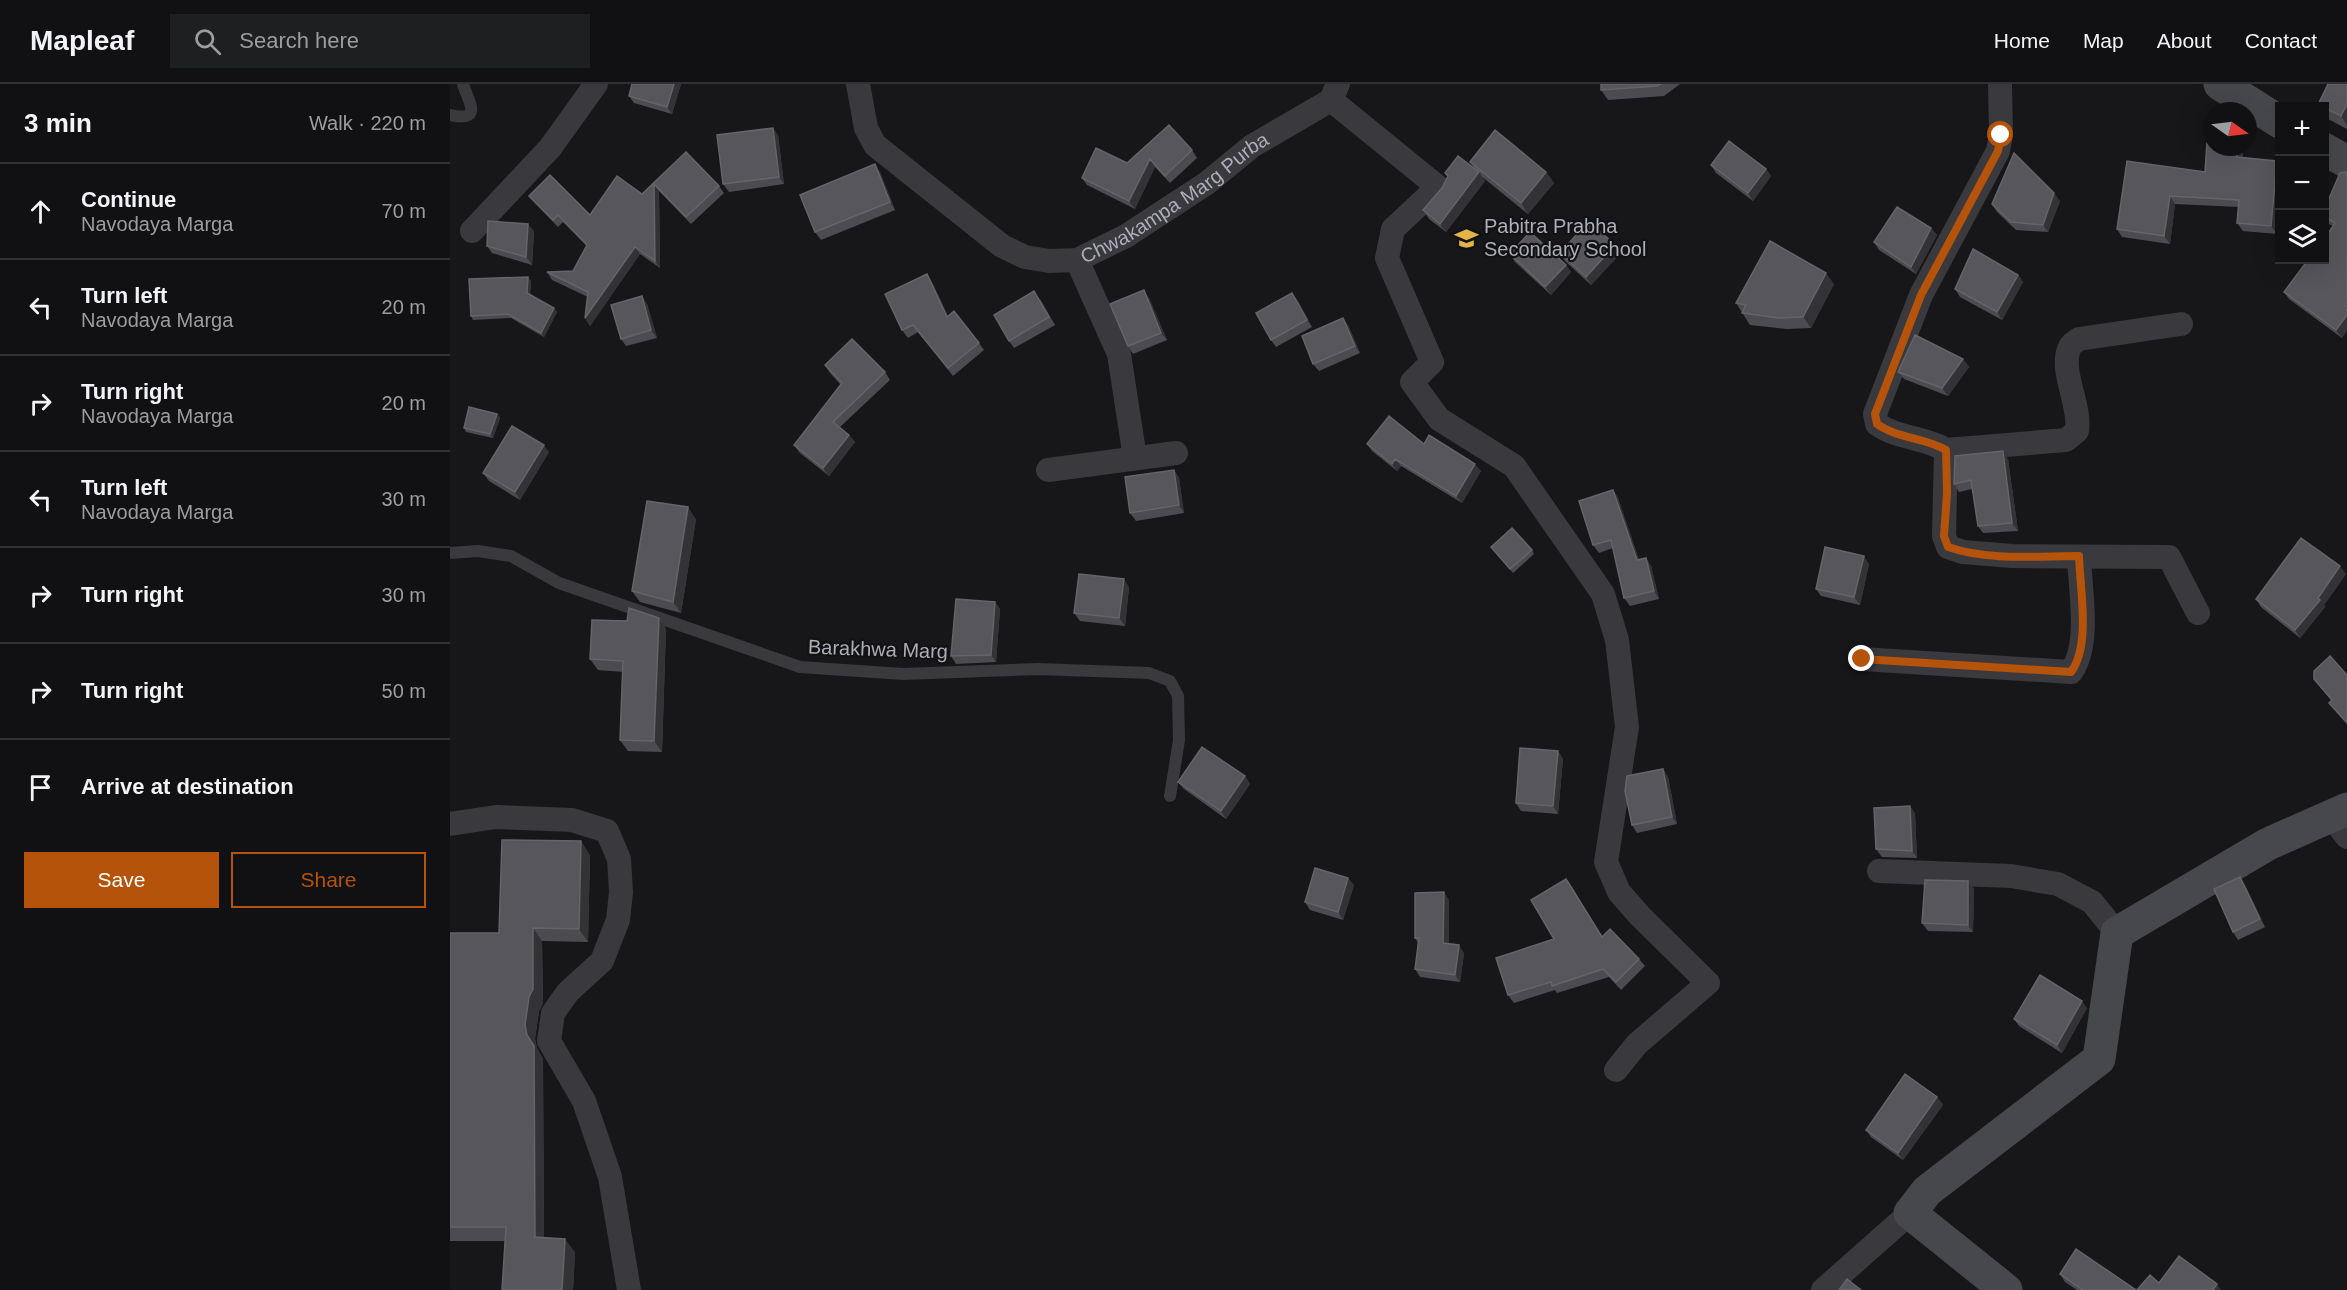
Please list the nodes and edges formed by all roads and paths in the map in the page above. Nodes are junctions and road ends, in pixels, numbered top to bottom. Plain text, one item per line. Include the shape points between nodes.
1 (463, 84) edge
2 (596, 84) edge
3 (858, 84) edge
4 (2000, 84) edge
5 (2220, 84) edge
6 (1335, 92) edge
7 (450, 115) edge
8 (2275, 119) edge
9 (2329, 151) edge
10 (2347, 162) edge
11 (472, 231) dead end
12 (1077, 260) junction
13 (2181, 324) dead end
14 (1946, 450) junction
15 (1176, 453) dead end
16 (1135, 458) junction
17 (1048, 470) dead end
18 (450, 553) edge
19 (2079, 556) junction
20 (2198, 613) dead end
21 (1862, 659) dead end
22 (1170, 796) dead end
23 (2342, 820) edge
24 (450, 824) edge
25 (1879, 871) dead end
26 (2117, 933) junction
27 (1616, 1070) dead end
28 (1910, 1213) junction
29 (629, 1290) edge
30 (1823, 1290) edge
31 (2006, 1290) edge

1 - 7 lane via 472,110 459,117
2 - 11 street via 550,148
3 - 12 street, Chwakampa Marg Purba via 866,128 875,145 1002,246 1025,257
4 - 14 street via 1998,151 1921,295 1875,414 1877,424 1887,431
5 - 8 street
6 - 12 street, Chwakampa Marg Purba via 1251,146 1207,183 1126,236
6 - 27 street via 1438,187 1393,229 1387,258 1432,362 1412,382 1439,419 1514,466 1603,594 1617,640 1627,727 1606,862 1619,892 1708,983 1637,1044
9 - 10 street
12 - 16 street via 1119,354
13 - 14 street via 2079,339 2069,346 2066,361 2079,418 2078,430 2066,440
14 - 19 street via 1944,536 1948,547 2012,556
15 - 16 street
16 - 17 street
18 - 22 lane, Barakhwa Marg via 478,551 511,556 559,583 800,666 903,674 1038,669 1149,673 1170,681 1178,696 1179,740
19 - 20 street via 2169,557
19 - 21 street via 2083,642 2071,672
23 - 26 street via 2268,844
24 - 29 street via 496,818 572,820 607,831 619,859 618,920 602,961 568,992 553,1013 549,1041 584,1101 610,1177
25 - 26 street via 2012,876 2058,884 2092,902
26 - 28 street via 2099,1059 1927,1191
28 - 30 street
28 - 31 street

